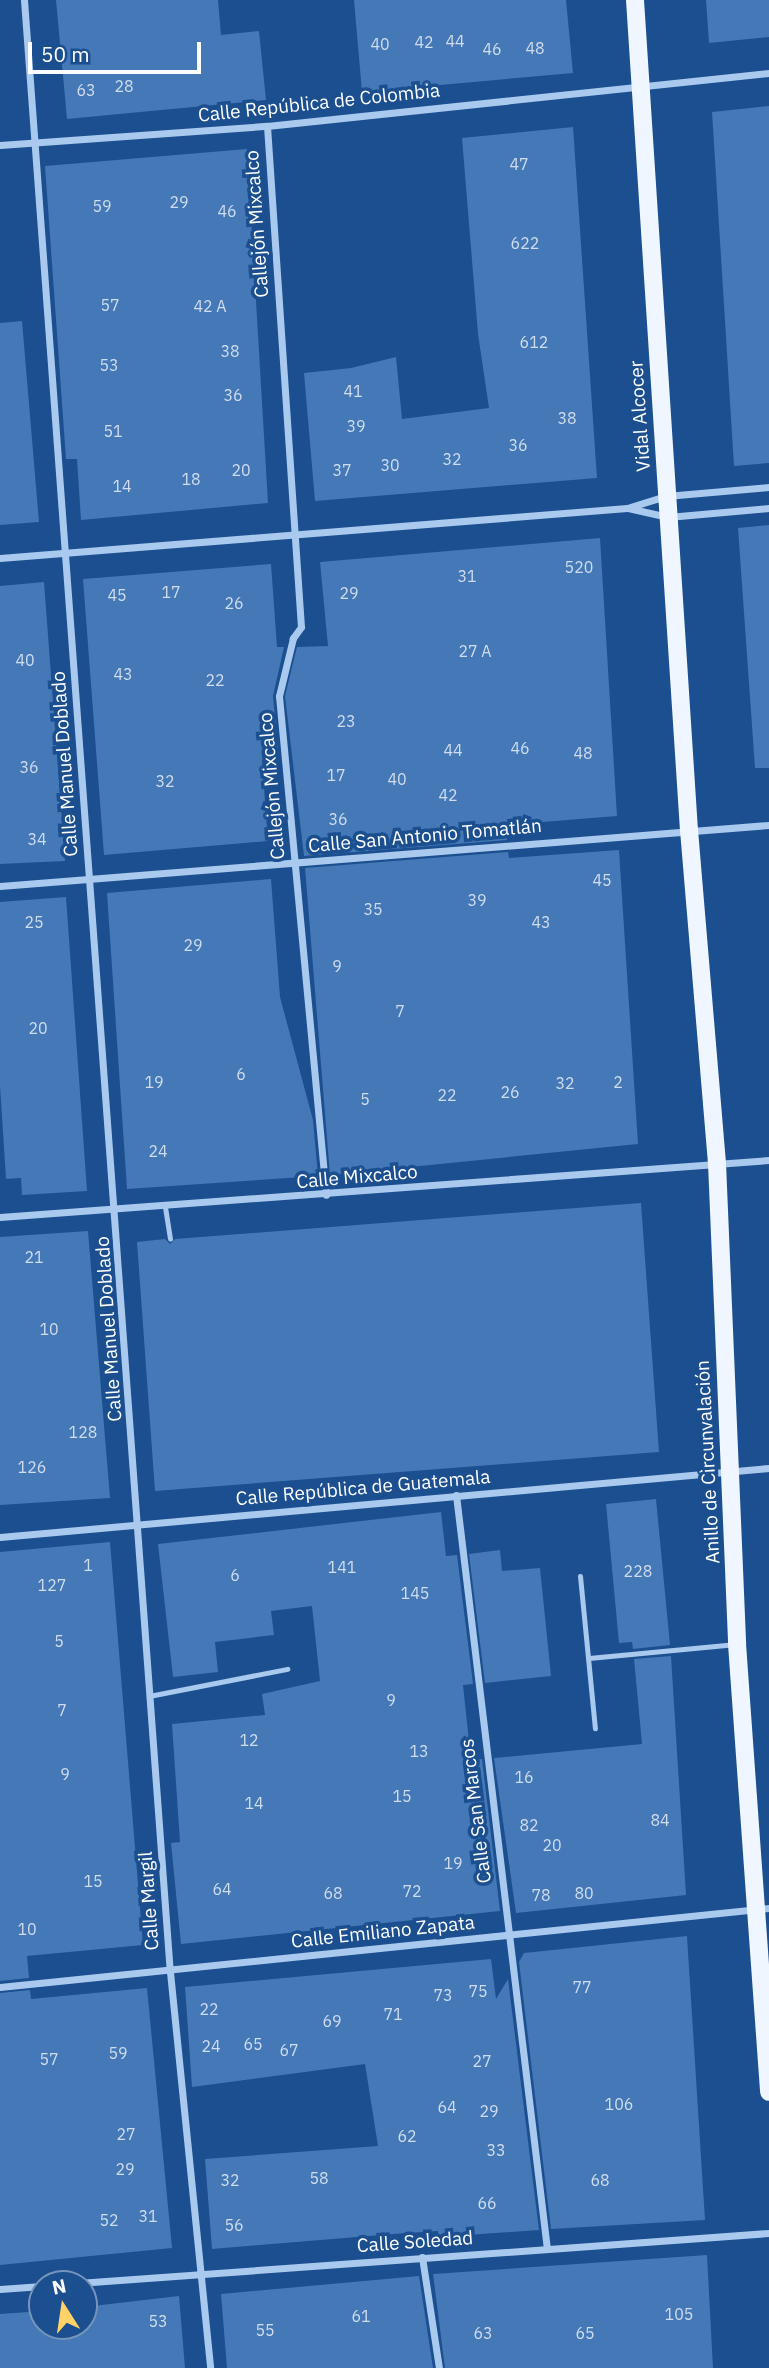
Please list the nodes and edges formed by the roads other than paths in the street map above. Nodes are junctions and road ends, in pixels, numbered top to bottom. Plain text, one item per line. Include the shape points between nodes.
1 (24, 0) edge
2 (635, 0) edge
3 (769, 73) edge
4 (640, 86) junction
5 (267, 126) junction
6 (34, 142) junction
7 (0, 145) edge
8 (769, 487) edge
9 (666, 496) junction
10 (627, 508) junction
11 (769, 508) edge
12 (668, 517) junction
13 (293, 533) junction
14 (66, 552) junction
15 (0, 558) edge
16 (769, 825) edge
17 (689, 830) junction
18 (295, 862) junction
19 (89, 880) junction
20 (0, 886) edge
21 (769, 1160) edge
22 (716, 1163) junction
23 (326, 1195) junction
24 (165, 1207) junction
25 (117, 1210) junction
26 (0, 1217) edge
27 (170, 1239) dead end
28 (769, 1468) edge
29 (728, 1472) junction
30 (456, 1495) junction
31 (139, 1525) junction
32 (0, 1537) edge
33 (580, 1576) dead end
34 (737, 1644) junction
35 (589, 1658) junction
36 (287, 1670) dead end
37 (149, 1696) junction
38 (596, 1728) dead end
39 (763, 1908) edge
40 (506, 1935) junction
41 (170, 1972) junction
42 (0, 1987) edge
43 (769, 2092) edge
44 (769, 2234) edge
45 (547, 2249) junction
46 (422, 2257) junction
47 (198, 2273) junction
48 (98, 2281) edge
49 (28, 2287) edge
50 (0, 2289) edge
51 (210, 2368) edge
52 (439, 2368) edge

1 - 6 street, Calle Manuel Doblado
2 - 4 main road, Vidal Alcocer
3 - 4 street, Calle República de Colombia
4 - 5 street, Calle República de Colombia
4 - 9 main road, Vidal Alcocer
5 - 6 street, Calle República de Colombia
5 - 13 street, Callejón Mixcalco
6 - 7 street, Calle República de Colombia
6 - 14 street, Calle Manuel Doblado
8 - 9 street
9 - 10 street
9 - 12 main road, Vidal Alcocer
10 - 12 street
10 - 13 street
11 - 12 street
12 - 17 main road, Vidal Alcocer
13 - 14 street
13 - 18 street, Callejón Mixcalco via 301,627 293,638 279,696
14 - 15 street
14 - 19 street, Calle Manuel Doblado
16 - 17 street, Calle San Antonio Tomatlán
17 - 18 street, Calle San Antonio Tomatlán
17 - 22 main road, Anillo de Circunvalación
18 - 19 street, Calle San Antonio Tomatlán
18 - 23 street, Callejón Mixcalco
19 - 20 street, Calle San Antonio Tomatlán
19 - 25 street, Calle Manuel Doblado
21 - 22 street, Calle Mixcalco
22 - 23 street, Calle Mixcalco
22 - 29 main road, Anillo de Circunvalación
23 - 24 street, Calle Mixcalco
24 - 25 street, Calle Mixcalco
24 - 27 lane
25 - 26 street, Calle Mixcalco
25 - 31 street, Calle Manuel Doblado
28 - 29 street, Calle República de Guatemala
29 - 30 street, Calle República de Guatemala
29 - 34 main road, Anillo de Circunvalación
30 - 31 street, Calle República de Guatemala
30 - 40 street, Calle San Marcos
31 - 32 street, Calle República de Guatemala
31 - 37 street, Calle Margil
33 - 35 lane
34 - 35 lane
34 - 39 main road, Anillo de Circunvalación
35 - 38 lane
36 - 37 lane
37 - 41 street, Calle Margil
39 - 40 street, Calle Emiliano Zapata
39 - 43 main road, Anillo de Circunvalación
40 - 41 street, Calle Emiliano Zapata
40 - 45 street, Calle San Marcos
41 - 42 street, Calle Emiliano Zapata
41 - 47 street, Calle Margil
44 - 45 street, Calle Soledad
45 - 46 street, Calle Soledad
46 - 47 street, Calle Soledad
46 - 52 street
47 - 48 street, Calle Soledad
47 - 51 street, Calle Margil
49 - 50 street

